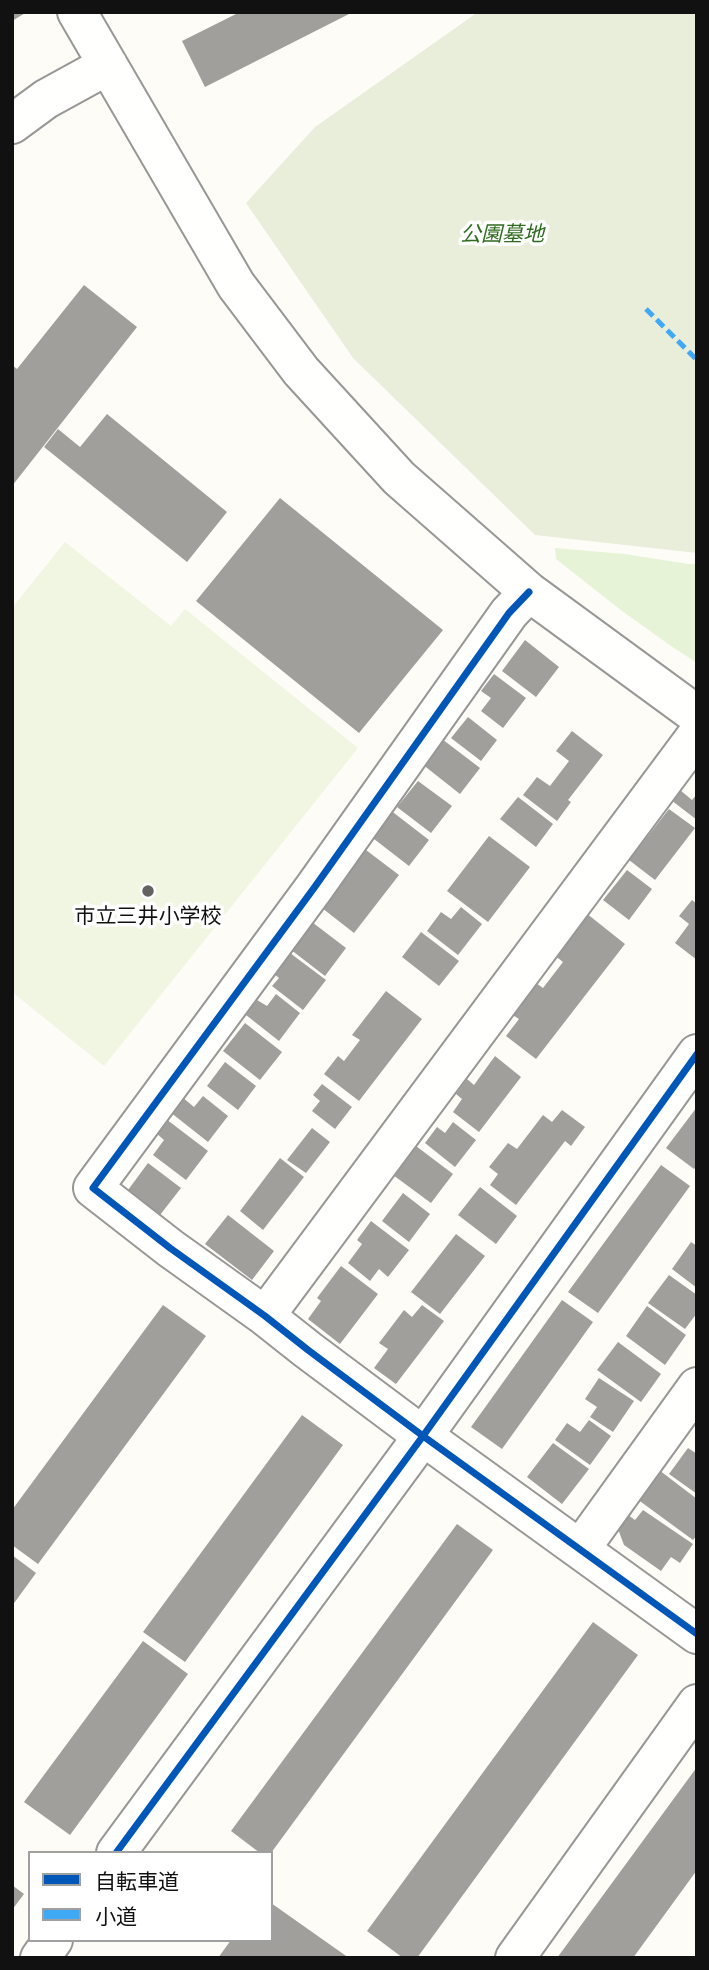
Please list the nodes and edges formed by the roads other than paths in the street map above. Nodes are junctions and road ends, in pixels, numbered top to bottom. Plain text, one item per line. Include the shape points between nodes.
1 (77, 12) edge
2 (108, 65) junction
3 (12, 124) edge
4 (528, 592) junction
5 (697, 715) edge
6 (697, 735) edge
7 (697, 1054) edge
8 (265, 1316) junction
9 (697, 1387) edge
10 (423, 1436) junction
11 (580, 1548) junction
12 (697, 1634) edge
13 (697, 1704) edge
14 (117, 1851) edge
15 (51, 1942) edge
16 (40, 1958) edge
17 (515, 1958) edge

1 - 2 street
2 - 3 street
2 - 4 street via 236,285 301,371 399,478
4 - 5 street
4 - 8 street via 509,612 314,888 93,1188
6 - 8 street
7 - 10 street
8 - 10 street
9 - 11 street
10 - 11 street
10 - 14 street
11 - 12 street
13 - 17 street
15 - 16 street

